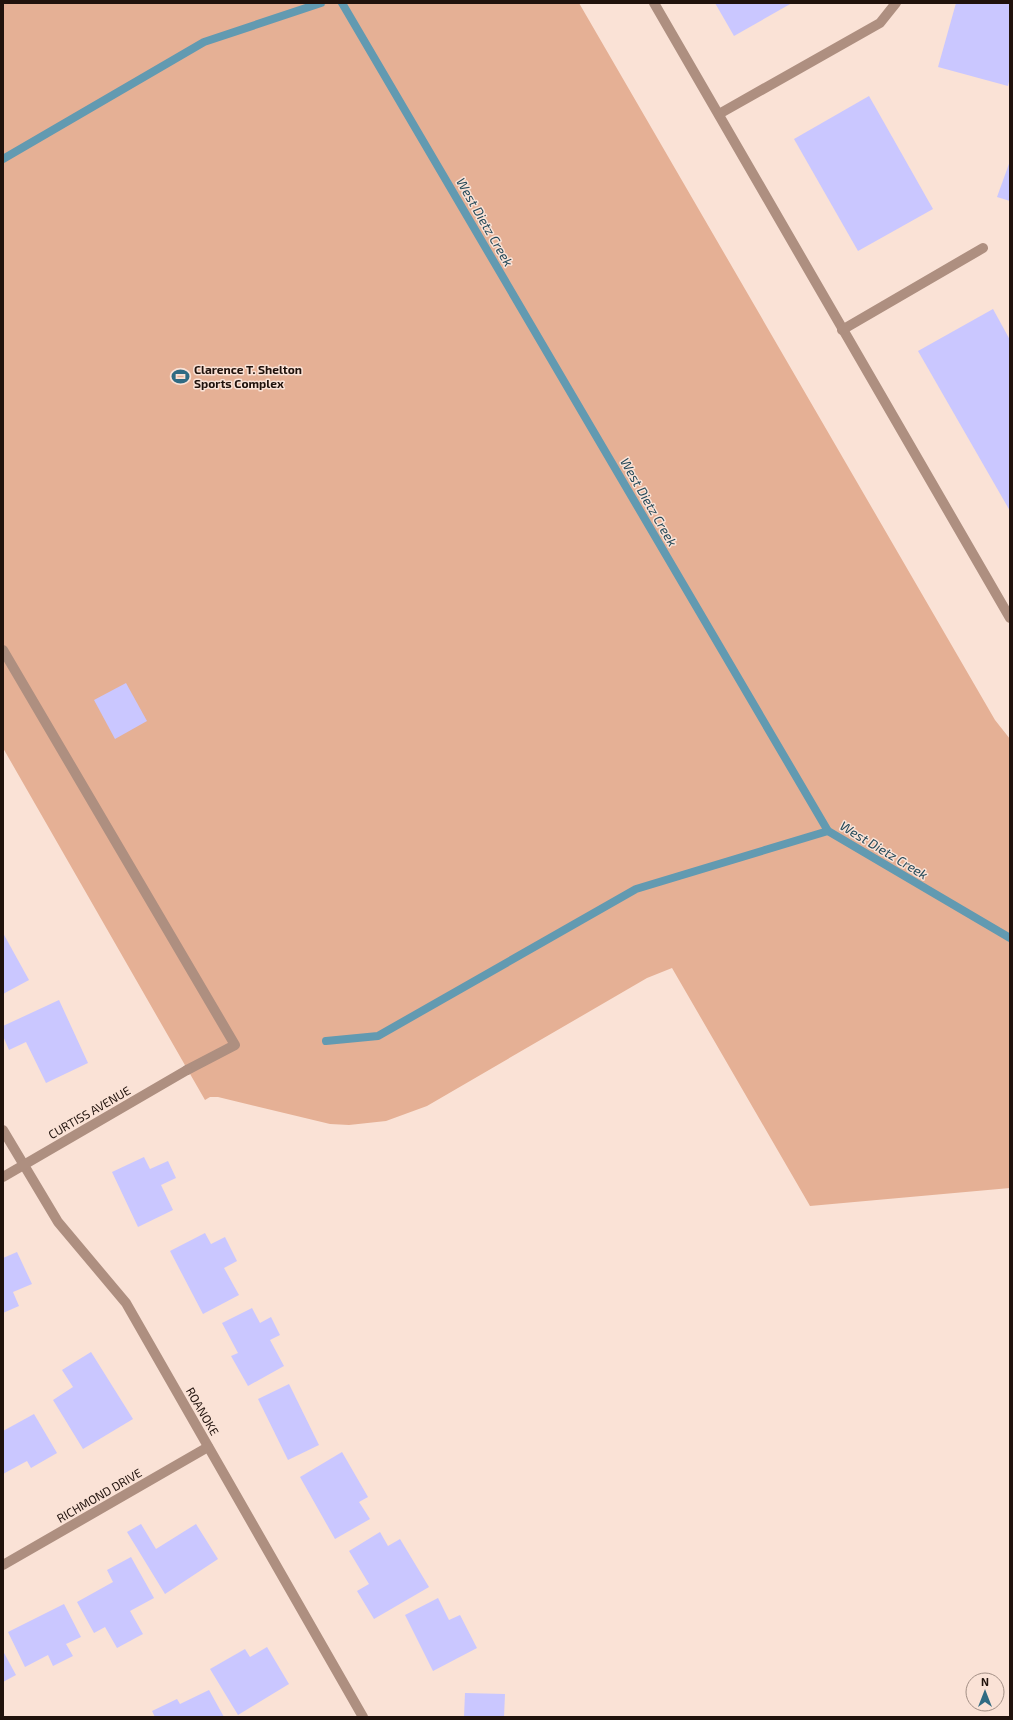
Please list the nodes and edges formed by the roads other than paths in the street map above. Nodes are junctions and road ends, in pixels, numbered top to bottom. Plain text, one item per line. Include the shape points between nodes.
1 (654, 3) edge
2 (896, 3) edge
3 (719, 114) junction
4 (983, 248) dead end
5 (842, 330) junction
6 (1006, 604) edge
7 (1010, 618) edge
8 (3, 650) edge
9 (3, 1130) edge
10 (23, 1165) junction
11 (3, 1177) edge
12 (208, 1447) junction
13 (3, 1565) edge
14 (363, 1717) edge

1 - 3 street
2 - 3 street via 880,23
3 - 5 street
4 - 5 street
5 - 6 street
6 - 7 street
8 - 10 street, CURTISS AVENUE via 235,1045
9 - 10 street, ROANOKE
10 - 11 street, CURTISS AVENUE
10 - 12 street, ROANOKE via 58,1222 126,1303
12 - 13 street, RICHMOND DRIVE
12 - 14 street, ROANOKE

